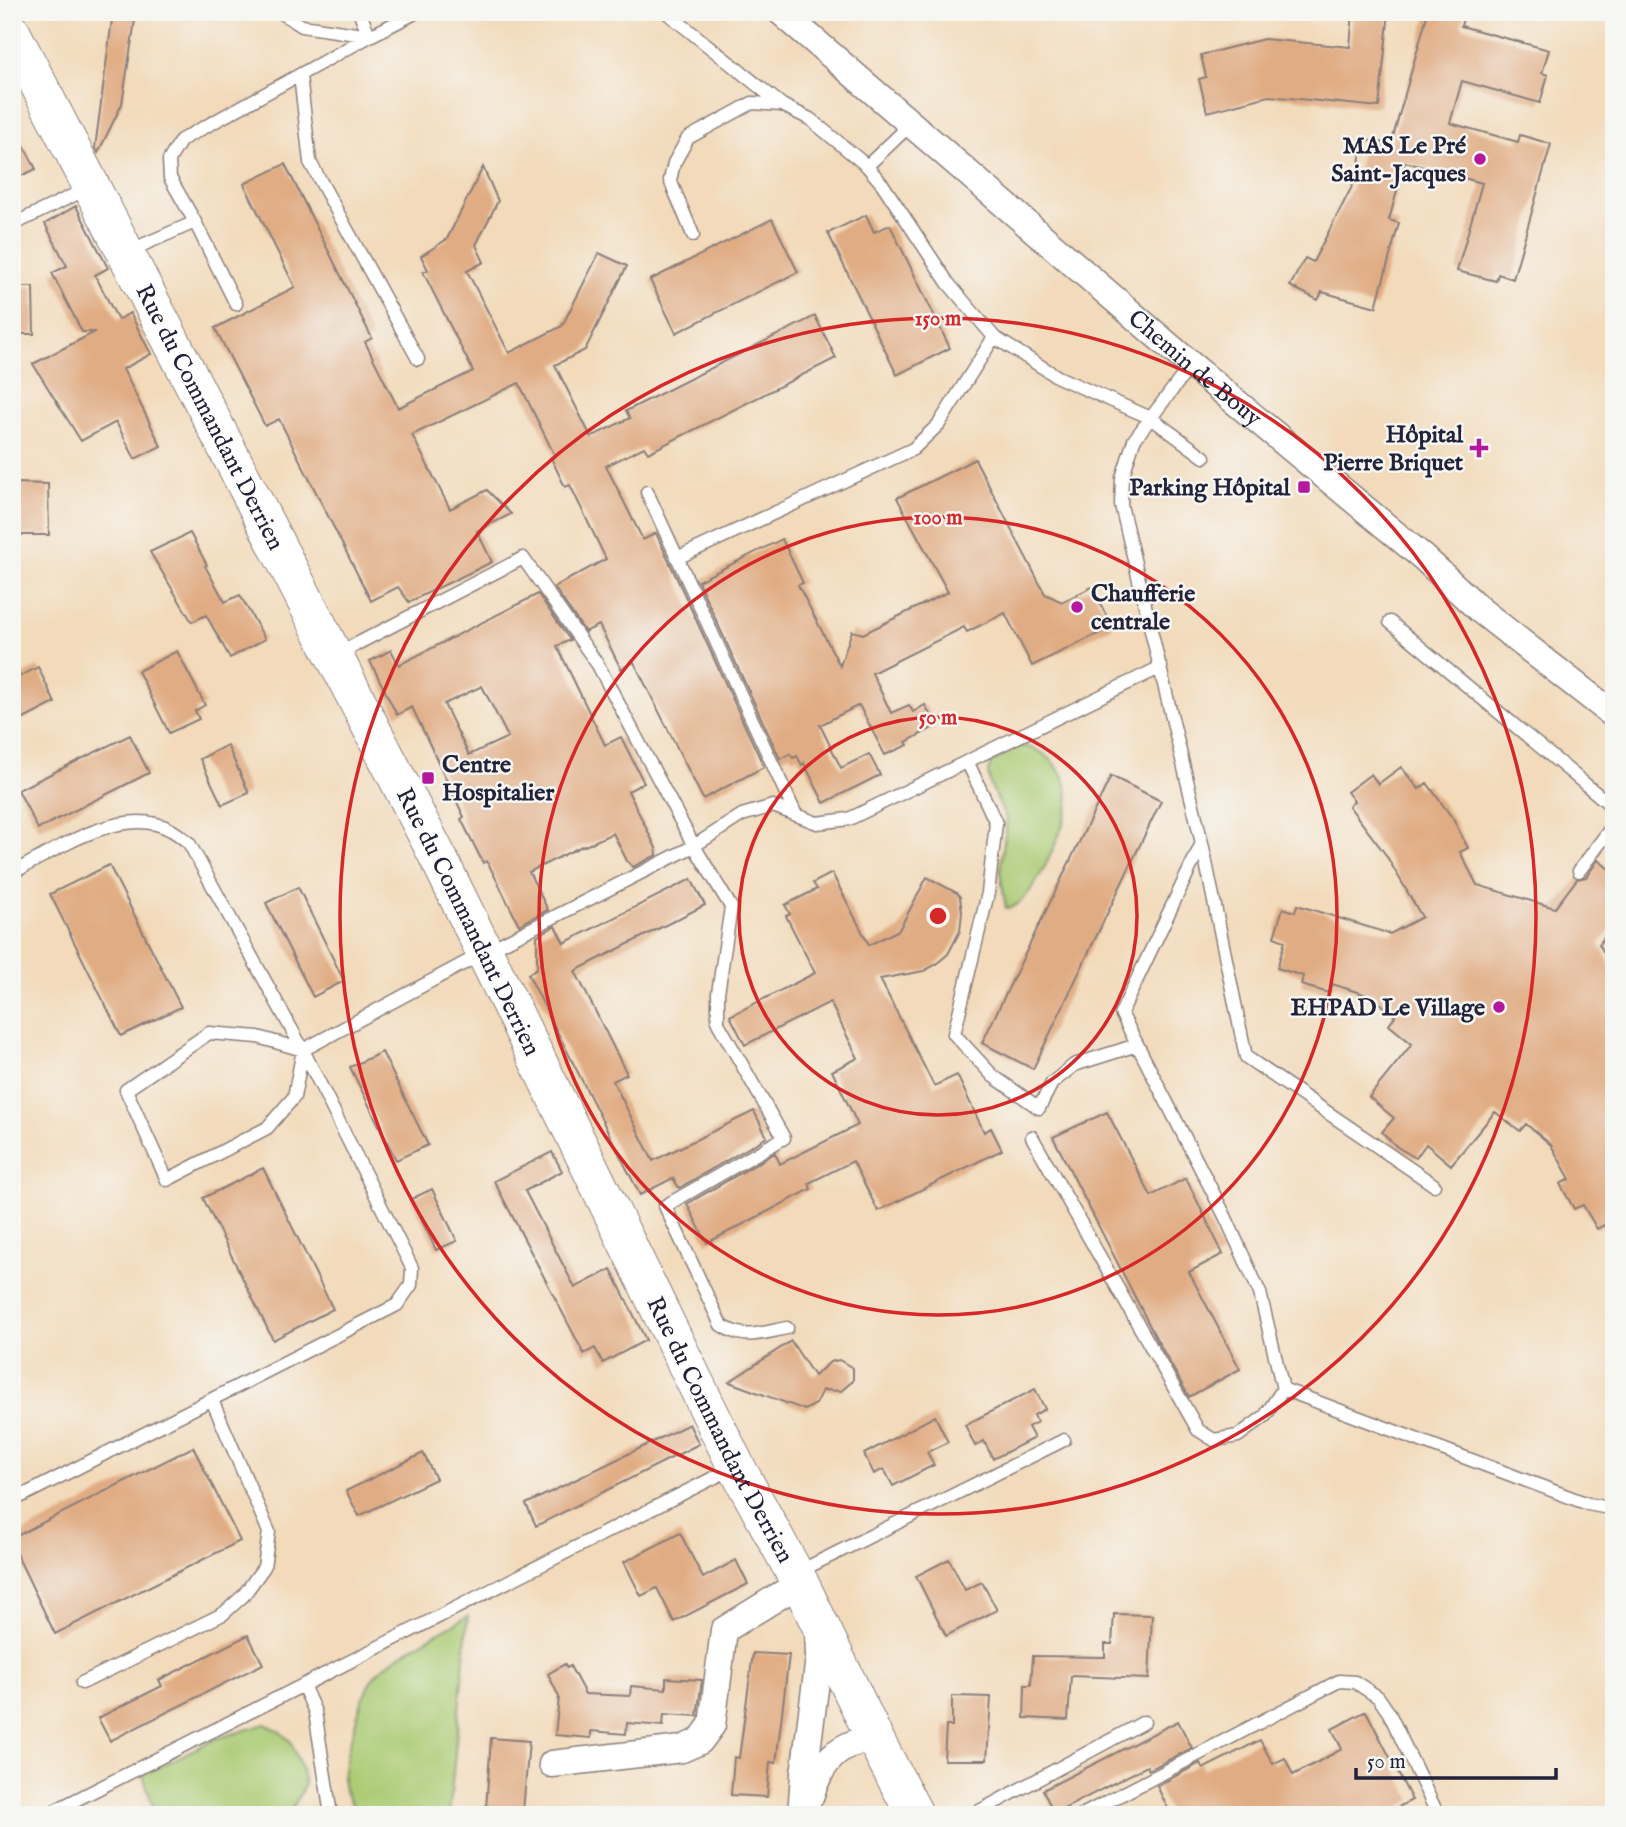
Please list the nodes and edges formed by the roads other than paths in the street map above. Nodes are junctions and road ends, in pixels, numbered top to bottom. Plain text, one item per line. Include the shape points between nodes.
1 (280, 12) edge
2 (359, 12) edge
3 (417, 12) edge
4 (666, 12) edge
5 (781, 12) edge
6 (12, 33) edge
7 (370, 36) junction
8 (300, 75) junction
9 (782, 105) junction
10 (911, 124) junction
11 (867, 166) junction
12 (90, 184) junction
13 (195, 222) junction
14 (12, 225) edge
15 (693, 235) dead end
16 (126, 253) junction
17 (236, 304) dead end
18 (994, 337) junction
19 (418, 359) dead end
20 (1191, 365) junction
21 (1151, 418) junction
22 (1204, 457) dead end
23 (647, 492) dead end
24 (677, 558) junction
25 (1390, 622) dead end
26 (349, 648) dead end
27 (1161, 667) junction
28 (1614, 715) edge
29 (968, 763) junction
30 (1614, 808) edge
31 (796, 815) junction
32 (1614, 824) edge
33 (1202, 843) junction
34 (694, 846) junction
35 (1578, 871) dead end
36 (12, 873) edge
37 (485, 952) junction
38 (1137, 1045) junction
39 (303, 1050) junction
40 (1032, 1137) dead end
41 (1434, 1185) dead end
42 (787, 1328) dead end
43 (1283, 1389) junction
44 (212, 1400) junction
45 (1064, 1440) dead end
46 (736, 1466) junction
47 (12, 1501) edge
48 (1614, 1509) edge
49 (804, 1590) junction
50 (82, 1683) dead end
51 (303, 1685) junction
52 (1144, 1722) dead end
53 (874, 1737) junction
54 (552, 1764) dead end
55 (46, 1815) edge
56 (331, 1815) edge
57 (802, 1815) edge
58 (915, 1815) edge
59 (972, 1815) edge
60 (1082, 1815) edge
61 (1437, 1815) edge

1 - 7 lane via 302,26
2 - 7 lane
3 - 7 lane
4 - 9 lane
5 - 10 street, Chemin de Bouy
6 - 12 main road, Rue du Commandant Derrien
7 - 8 lane
8 - 13 lane via 181,140 169,160 170,178
8 - 19 lane via 310,162
9 - 11 lane via 810,119
9 - 15 lane via 752,103 688,138 670,180
10 - 11 lane
10 - 20 street, Chemin de Bouy
11 - 18 lane via 948,283
12 - 14 lane
12 - 16 main road, Rue du Commandant Derrien
13 - 16 lane
13 - 17 lane
16 - 37 main road, Rue du Commandant Derrien
18 - 21 lane via 1058,377
18 - 24 lane via 939,424 913,449
20 - 21 lane
20 - 28 street, Chemin de Bouy via 1480,610
21 - 22 lane
21 - 27 lane via 1134,440 1122,478 1121,505
23 - 24 lane
24 - 31 lane
25 - 30 lane
26 - 34 lane via 523,558 598,664
27 - 29 lane
27 - 33 lane
29 - 31 lane via 849,819 817,823
29 - 38 lane via 996,823 988,893 954,1034 993,1076 1039,1108 1052,1083 1074,1065
31 - 34 lane via 773,806 742,815
32 - 35 lane
33 - 38 lane via 1121,1013
33 - 41 lane via 1247,1058
34 - 37 lane
34 - 42 lane via 731,908 718,1023 784,1138 665,1206 721,1325 734,1334 750,1336
36 - 39 lane via 98,829 129,822 169,828 189,843
37 - 39 lane
37 - 46 main road, Rue du Commandant Derrien
38 - 43 lane via 1261,1293
39 - 39 lane via 294,1097 267,1129 167,1180 126,1090 209,1033 258,1037
39 - 44 lane via 412,1268 411,1285 397,1305
40 - 43 lane via 1198,1430 1214,1440 1238,1436 1265,1416
43 - 48 lane via 1588,1504
44 - 47 lane
44 - 50 lane via 269,1532 264,1567 223,1614
45 - 49 lane
46 - 49 main road, Rue du Commandant Derrien
46 - 51 lane
49 - 53 main road, Rue du Commandant Derrien
49 - 54 street via 724,1630 712,1726 700,1741 682,1749
49 - 57 street via 819,1658
51 - 55 lane
51 - 56 lane via 315,1712
52 - 59 lane
53 - 57 street via 849,1744 831,1757 819,1772
53 - 58 main road, Rue du Commandant Derrien
60 - 61 lane via 1339,1681 1366,1688 1384,1705

